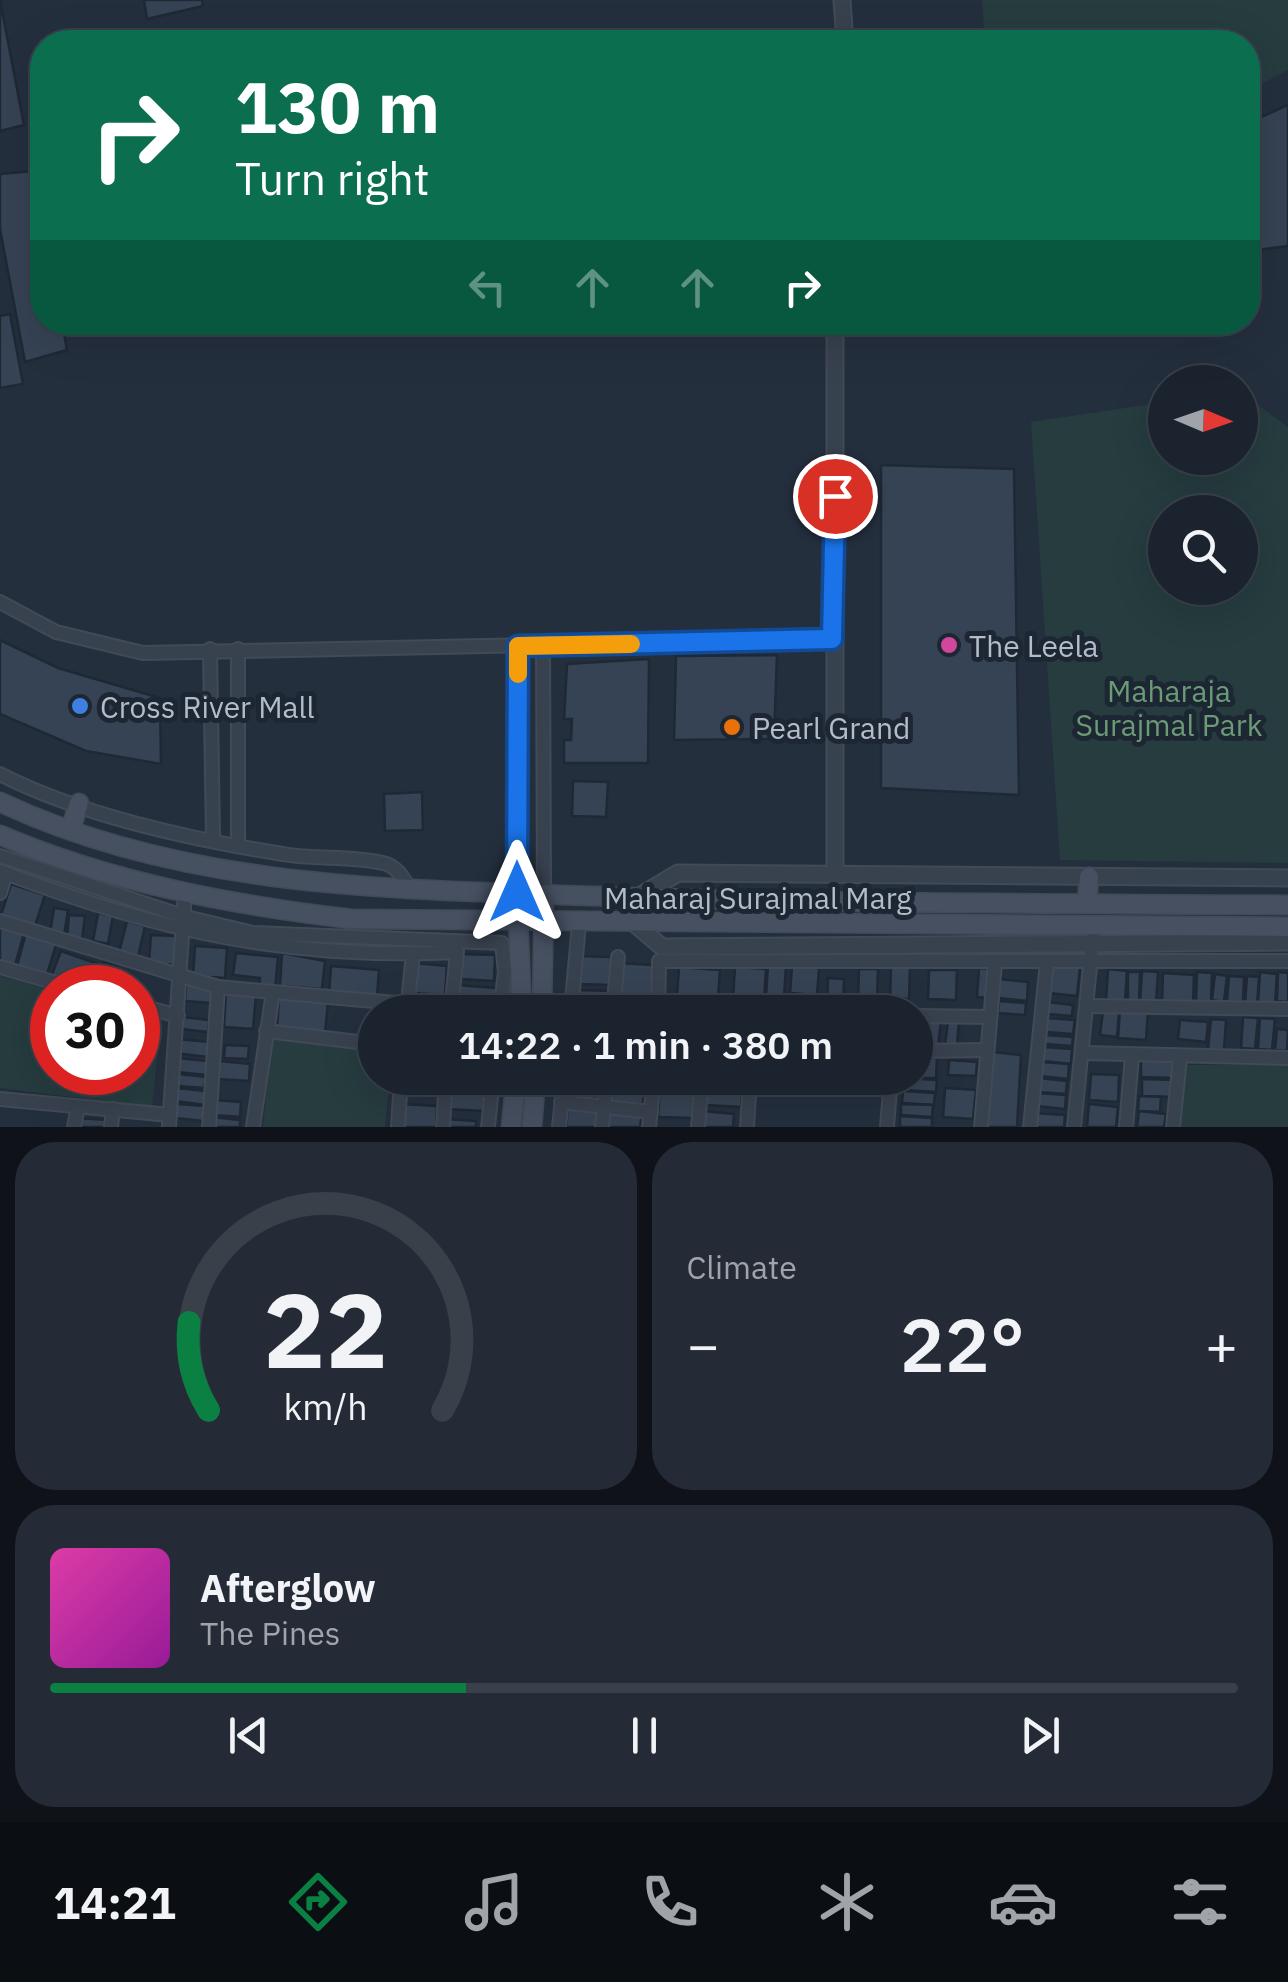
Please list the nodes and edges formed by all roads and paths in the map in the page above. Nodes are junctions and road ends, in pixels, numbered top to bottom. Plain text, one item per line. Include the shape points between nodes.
1 (842, 0) edge
2 (844, 30) edge
3 (836, 335) edge
4 (0, 602) edge
5 (832, 639) junction
6 (518, 646) junction
7 (543, 646) junction
8 (238, 649) junction
9 (210, 650) junction
10 (0, 774) edge
11 (0, 802) edge
12 (79, 803) junction
13 (71, 828) junction
14 (0, 834) edge
15 (213, 838) junction
16 (238, 844) junction
17 (0, 856) edge
18 (3, 872) edge
19 (835, 875) junction
20 (1089, 877) junction
21 (1288, 878) edge
22 (410, 889) junction
23 (186, 892) junction
24 (517, 892) junction
25 (0, 893) edge
26 (544, 894) junction
27 (638, 897) junction
28 (1087, 903) junction
29 (1288, 905) edge
30 (0, 921) edge
31 (517, 922) junction
32 (185, 924) junction
33 (543, 924) junction
34 (579, 924) junction
35 (1288, 927) edge
36 (1094, 934) junction
37 (1288, 942) edge
38 (413, 954) junction
39 (618, 957) dead end
40 (1092, 961) junction
41 (1288, 961) edge
42 (1047, 962) junction
43 (995, 963) junction
44 (0, 967) edge
45 (30, 976) edge
46 (182, 977) junction
47 (218, 987) junction
48 (273, 992) junction
49 (408, 995) edge
50 (453, 995) edge
51 (502, 995) edge
52 (521, 995) edge
53 (542, 995) edge
54 (572, 995) edge
55 (615, 995) edge
56 (658, 995) edge
57 (358, 1002) edge
58 (1088, 1006) junction
59 (1288, 1010) edge
60 (160, 1011) edge
61 (178, 1016) junction
62 (933, 1016) edge
63 (990, 1017) junction
64 (266, 1031) junction
65 (358, 1042) edge
66 (933, 1050) edge
67 (988, 1050) junction
68 (1084, 1053) junction
69 (1132, 1056) junction
70 (1180, 1058) junction
71 (1288, 1058) edge
72 (400, 1095) edge
73 (445, 1095) edge
74 (491, 1095) edge
75 (515, 1095) edge
76 (535, 1095) edge
77 (562, 1095) edge
78 (605, 1095) edge
79 (652, 1095) edge
80 (701, 1095) edge
81 (749, 1095) edge
82 (890, 1095) edge
83 (0, 1098) edge
84 (561, 1102) junction
85 (78, 1107) junction
86 (604, 1108) junction
87 (113, 1109) junction
88 (651, 1112) junction
89 (170, 1121) edge
90 (74, 1127) edge
91 (111, 1127) edge
92 (209, 1127) edge
93 (254, 1127) edge
94 (398, 1127) edge
95 (442, 1127) edge
96 (488, 1127) edge
97 (512, 1127) edge
98 (532, 1127) edge
99 (560, 1127) edge
100 (602, 1127) edge
101 (650, 1127) edge
102 (698, 1127) edge
103 (747, 1127) edge
104 (887, 1127) edge
105 (981, 1127) edge
106 (1030, 1127) edge
107 (1074, 1127) edge
108 (1126, 1127) edge
109 (1172, 1127) edge

1 - 2 street
3 - 5 street
4 - 9 street via 56,632 99,644 143,652
5 - 7 street
5 - 19 street
6 - 7 street
6 - 8 street
6 - 24 street
7 - 26 street
8 - 9 street
8 - 16 street
9 - 15 street
10 - 12 street
11 - 13 main road, Maharaj Surajmal Marg
12 - 13 main road
12 - 15 street
13 - 22 main road, Maharaj Surajmal Marg via 178,860 273,878
14 - 23 main road, Maharaj Surajmal Marg via 97,870
15 - 16 street
16 - 22 street via 384,863
17 - 32 street
18 - 25 street
18 - 32 street
19 - 20 street, Maharaj Surajmal Marg
19 - 27 street, Maharaj Surajmal Marg via 678,872
20 - 21 street, Maharaj Surajmal Marg
20 - 28 main road
22 - 24 main road, Maharaj Surajmal Marg
23 - 31 main road, Maharaj Surajmal Marg via 352,919
23 - 32 street
24 - 26 main road, Maharaj Surajmal Marg
24 - 31 main road
26 - 27 main road, Maharaj Surajmal Marg
26 - 33 main road
27 - 28 main road, Maharaj Surajmal Marg
28 - 29 main road, Maharaj Surajmal Marg
30 - 46 street
31 - 33 main road, Maharaj Surajmal Marg
31 - 52 main road
32 - 38 street via 316,950
32 - 46 street
32 - 51 street via 282,936 502,943
33 - 34 main road, Maharaj Surajmal Marg
33 - 53 main road
34 - 36 main road, Maharaj Surajmal Marg
34 - 54 street
35 - 36 main road, Maharaj Surajmal Marg
36 - 37 street
36 - 40 street
38 - 49 street
38 - 50 street via 457,952
39 - 55 street
40 - 41 street
40 - 42 street
40 - 58 street
42 - 43 street
42 - 106 street
43 - 56 street via 659,961
43 - 63 street
44 - 45 street
46 - 47 street
46 - 61 street
47 - 48 street
47 - 92 street
48 - 57 street
48 - 64 street
58 - 59 street
58 - 68 street
60 - 61 street
61 - 89 street
62 - 63 street
63 - 67 street
64 - 65 street
64 - 93 street
66 - 67 street
67 - 105 street
68 - 69 street
68 - 107 street
69 - 70 street
69 - 108 street
70 - 71 street
70 - 109 street
72 - 94 street
73 - 95 street
74 - 96 street
75 - 97 main road
76 - 98 main road
77 - 84 street
78 - 86 street
79 - 88 street
80 - 102 street
81 - 103 street
82 - 104 street
83 - 85 street
84 - 86 street
84 - 99 street
85 - 87 street
85 - 90 street
86 - 88 street
86 - 100 street
87 - 89 street
87 - 91 street
88 - 101 street

